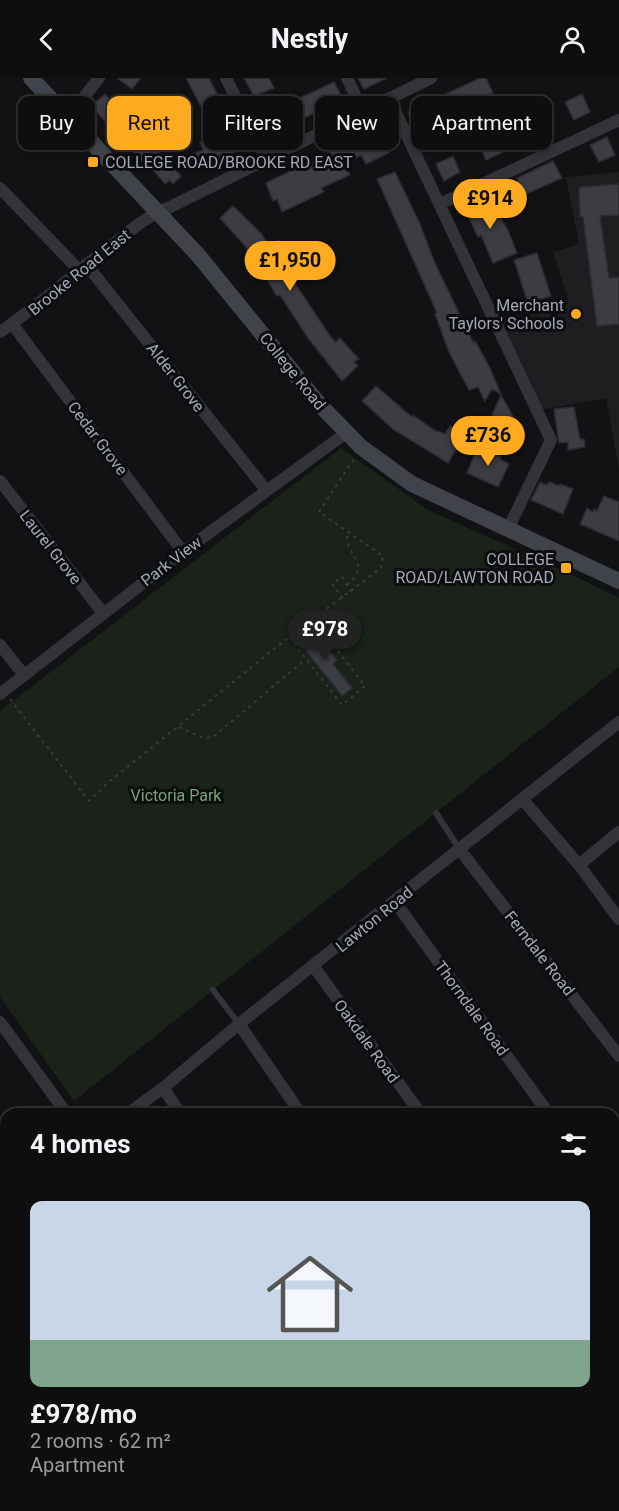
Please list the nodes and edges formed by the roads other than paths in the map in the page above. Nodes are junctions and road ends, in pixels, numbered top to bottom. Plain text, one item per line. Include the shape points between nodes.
1 (31, 78) edge
2 (99, 78) edge
3 (226, 78) edge
4 (347, 78) edge
5 (431, 78) edge
6 (49, 96) edge
7 (85, 96) edge
8 (355, 96) edge
9 (393, 96) edge
10 (399, 119) edge
11 (619, 120) edge
12 (315, 135) edge
13 (95, 144) edge
14 (266, 159) junction
15 (0, 188) edge
16 (440, 204) junction
17 (158, 212) junction
18 (83, 267) junction
19 (13, 325) junction
20 (1, 331) edge
21 (346, 433) junction
22 (0, 482) edge
23 (266, 490) junction
24 (508, 529) junction
25 (183, 552) junction
26 (619, 581) edge
27 (103, 613) junction
28 (0, 645) edge
29 (24, 675) junction
30 (2, 692) edge
31 (619, 722) edge
32 (523, 800) junction
33 (436, 813) dead end
34 (619, 832) edge
35 (460, 850) junction
36 (579, 865) junction
37 (395, 902) junction
38 (619, 918) edge
39 (314, 967) junction
40 (213, 990) dead end
41 (0, 1022) edge
42 (239, 1024) junction
43 (619, 1056) edge
44 (163, 1088) junction
45 (63, 1108) edge
46 (135, 1108) edge
47 (178, 1108) edge
48 (297, 1108) edge
49 (417, 1108) edge
50 (545, 1108) edge

1 - 6 street, College Road
2 - 7 street
3 - 14 street
4 - 8 street
5 - 9 street, Brooke Road East
10 - 16 street
11 - 16 street
12 - 14 street, Brooke Road East
13 - 17 street, College Road
14 - 17 street, Brooke Road East
15 - 18 street, Alder Grove
16 - 24 street via 551,440
17 - 18 street, Brooke Road East
17 - 21 street, College Road
18 - 19 street, Brooke Road East
18 - 23 street, Alder Grove
19 - 20 street, Brooke Road East
19 - 25 street, Cedar Grove
21 - 23 street, Park View
21 - 24 street, College Road via 412,484
22 - 27 street, Laurel Grove
23 - 25 street, Park View
24 - 26 street, College Road
25 - 27 street, Park View
27 - 29 street, Park View
28 - 29 street
29 - 30 street, Park View
31 - 32 street, Lawton Road
32 - 35 street, Lawton Road
32 - 36 street
33 - 35 lane
34 - 36 street
35 - 37 street, Lawton Road
35 - 43 street, Ferndale Road
36 - 38 street
37 - 39 street, Lawton Road
37 - 50 street, Thorndale Road
39 - 42 street, Lawton Road
39 - 49 street, Oakdale Road
40 - 42 lane
41 - 45 street
42 - 44 street, Lawton Road
42 - 48 street
44 - 46 street, Lawton Road
44 - 47 street

